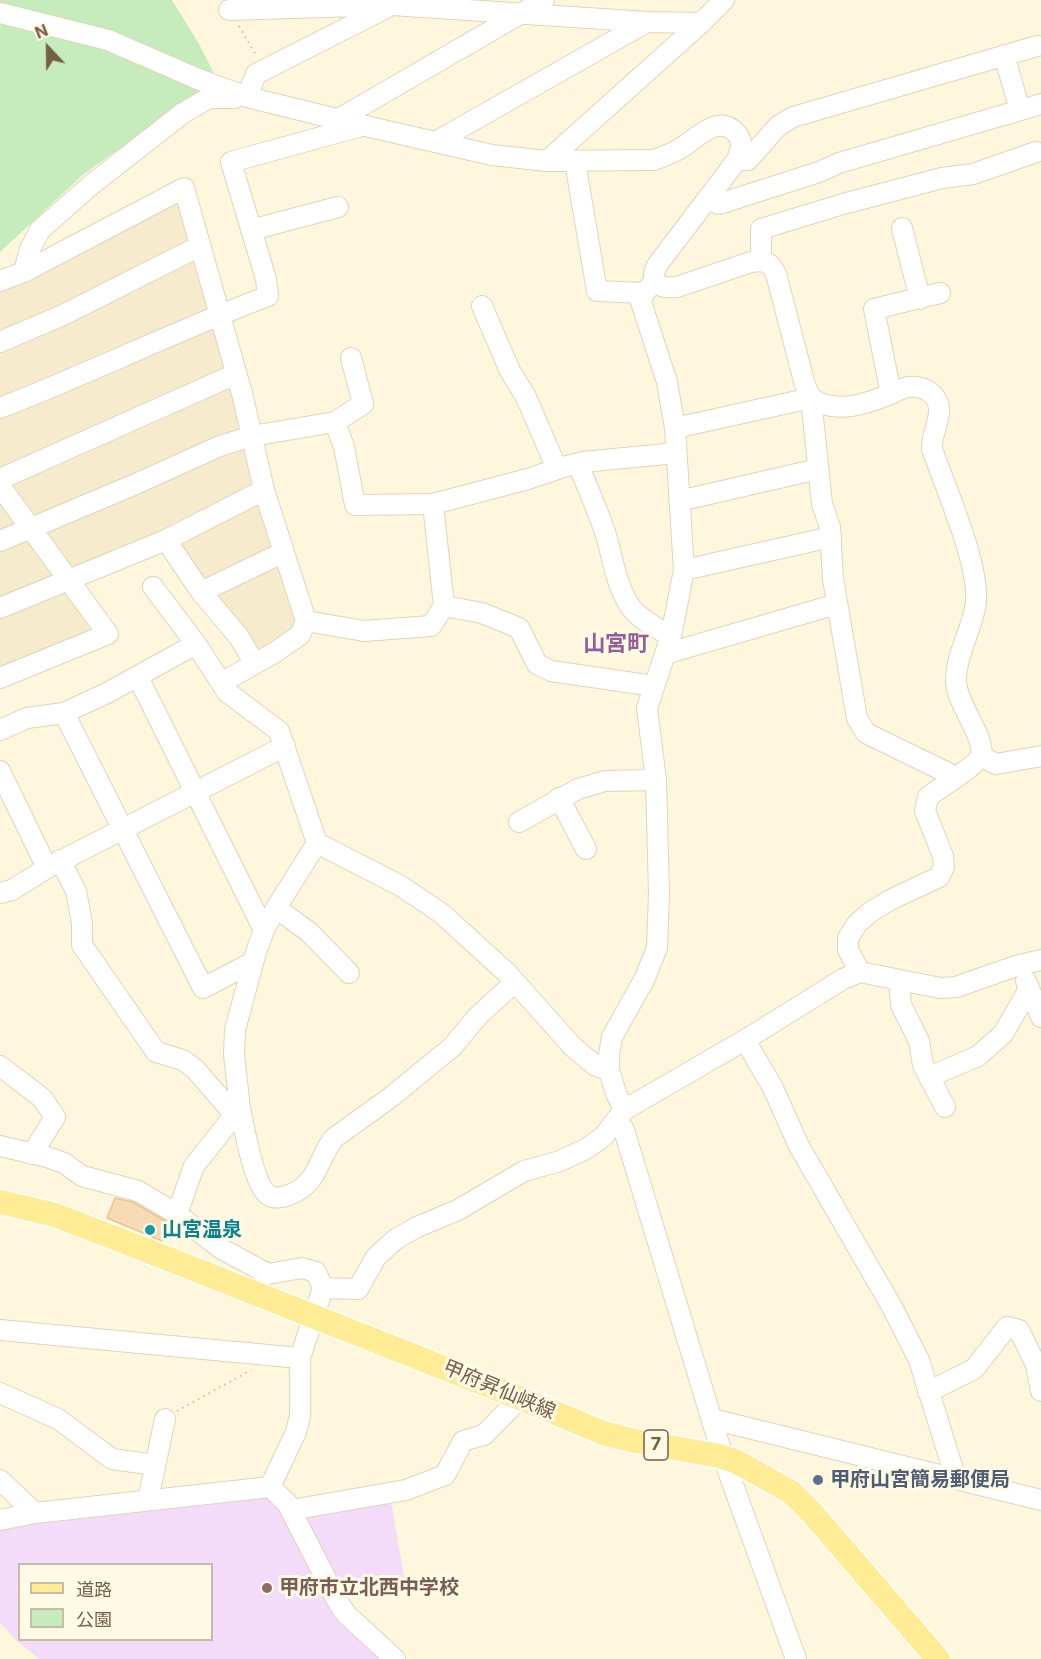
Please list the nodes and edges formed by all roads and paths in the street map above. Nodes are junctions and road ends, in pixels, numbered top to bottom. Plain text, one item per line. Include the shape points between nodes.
1 (544, 0) edge
2 (724, 0) edge
3 (397, 2) edge
4 (0, 13) edge
5 (520, 14) junction
6 (234, 18) joint
7 (647, 22) junction
8 (701, 23) junction
9 (1037, 46) dead end
10 (1004, 55) junction
11 (259, 59) dead end
12 (247, 97) junction
13 (1041, 104) edge
14 (1020, 110) junction
15 (338, 120) junction
16 (361, 125) junction
17 (437, 141) junction
18 (1036, 152) dead end
19 (737, 160) junction
20 (547, 161) junction
21 (575, 162) junction
22 (707, 199) junction
23 (338, 207) dead end
24 (902, 228) dead end
25 (251, 230) junction
26 (200, 246) junction
27 (761, 260) junction
28 (24, 272) junction
29 (0, 281) edge
30 (649, 287) junction
31 (940, 294) dead end
32 (920, 298) junction
33 (482, 306) dead end
34 (219, 314) junction
35 (0, 342) edge
36 (351, 358) dead end
37 (236, 374) junction
38 (891, 394) junction
39 (811, 398) junction
40 (0, 408) edge
41 (334, 422) junction
42 (675, 428) junction
43 (252, 436) junction
44 (676, 453) junction
45 (578, 464) junction
46 (557, 469) junction
47 (818, 469) junction
48 (0, 479) edge
49 (0, 486) edge
50 (264, 490) junction
51 (679, 501) junction
52 (433, 504) junction
53 (30, 528) junction
54 (831, 537) junction
55 (0, 540) edge
56 (166, 540) junction
57 (284, 552) junction
58 (684, 570) junction
59 (68, 580) junction
60 (153, 588) dead end
61 (201, 592) junction
62 (837, 604) junction
63 (444, 606) junction
64 (0, 608) edge
65 (306, 621) junction
66 (196, 644) junction
67 (668, 645) junction
68 (255, 664) junction
69 (138, 677) junction
70 (0, 678) edge
71 (221, 683) junction
72 (654, 686) junction
73 (64, 712) junction
74 (0, 730) edge
75 (285, 746) junction
76 (981, 756) junction
77 (1041, 756) edge
78 (0, 771) edge
79 (956, 777) junction
80 (656, 780) junction
81 (195, 791) junction
82 (559, 798) junction
83 (519, 822) dead end
84 (122, 829) junction
85 (317, 843) junction
86 (586, 849) dead end
87 (54, 864) junction
88 (0, 893) edge
89 (276, 908) junction
90 (264, 930) junction
91 (1041, 960) edge
92 (254, 962) junction
93 (1019, 965) junction
94 (860, 972) junction
95 (349, 973) dead end
96 (899, 980) junction
97 (515, 982) junction
98 (1029, 989) junction
99 (1041, 1017) edge
100 (745, 1040) junction
101 (0, 1066) edge
102 (609, 1070) junction
103 (929, 1077) junction
104 (945, 1107) dead end
105 (237, 1111) junction
106 (621, 1115) junction
107 (0, 1146) edge
108 (33, 1154) junction
109 (0, 1202) edge
110 (177, 1214) junction
111 (323, 1288) junction
112 (314, 1315) junction
113 (0, 1330) edge
114 (254, 1354) junction
115 (300, 1359) junction
116 (1041, 1391) edge
117 (928, 1392) junction
118 (0, 1393) edge
119 (520, 1398) junction
120 (165, 1419) joint
121 (712, 1419) junction
122 (723, 1457) junction
123 (155, 1465) junction
124 (956, 1479) junction
125 (0, 1480) edge
126 (270, 1487) junction
127 (148, 1500) junction
128 (1041, 1500) edge
129 (291, 1510) junction
130 (35, 1513) junction
131 (0, 1520) edge
132 (933, 1658) edge
133 (394, 1659) edge
134 (796, 1659) edge

1 - 5 street
2 - 8 street
3 - 5 street
3 - 6 street
3 - 12 street via 256,74
4 - 12 street via 108,40
5 - 7 street
5 - 15 street
6 - 11 path
7 - 8 street
7 - 17 street
8 - 20 street
9 - 10 street
10 - 14 street
10 - 19 street via 793,117 778,126 748,160
12 - 15 street
12 - 28 street via 209,99 183,113 91,185 40,230
13 - 14 street
14 - 22 street via 839,163 719,204
15 - 16 street
16 - 17 street
16 - 25 street via 231,162
17 - 20 street via 492,155
18 - 27 street via 973,174 942,178 761,229
19 - 21 street via 740,139 727,127 717,126 654,160
19 - 22 street
20 - 21 street
21 - 30 street via 597,291
22 - 30 street via 658,264
23 - 25 street
24 - 32 street
25 - 34 street via 268,296
26 - 28 street via 184,188
26 - 34 street
26 - 35 street
27 - 30 street via 677,287
27 - 39 street via 772,266 776,274
28 - 29 street
30 - 42 street via 641,302 667,382
31 - 32 street
32 - 38 street via 873,309
33 - 46 street
34 - 37 street
34 - 40 street
36 - 41 street via 363,404
37 - 43 street
37 - 48 street
38 - 39 street via 841,407 830,407
38 - 76 street via 906,387 926,388 938,404 932,450 975,579 975,605 956,680
39 - 42 street
39 - 47 street
41 - 43 street
41 - 52 street via 344,447 355,505
42 - 44 street
43 - 50 street
43 - 53 street via 220,446
44 - 45 street
44 - 51 street
45 - 46 street
45 - 67 street via 627,599
46 - 52 street
47 - 51 street
47 - 54 street
49 - 53 street
50 - 56 street
50 - 57 street
51 - 58 street
52 - 63 street
53 - 55 street
53 - 59 street
54 - 58 street
54 - 62 street
56 - 59 street
56 - 61 street
57 - 61 street
57 - 65 street
58 - 67 street
59 - 64 street
59 - 70 street via 108,634
60 - 66 street
61 - 68 street via 239,637
62 - 67 street
62 - 79 street via 861,726 866,733
63 - 65 street via 432,626 364,631
63 - 72 street via 482,613 519,628 537,664 550,670
65 - 68 street via 300,634
66 - 69 street
66 - 71 street
67 - 72 street
68 - 71 street
69 - 73 street
69 - 81 street
71 - 75 street via 227,692 279,731
72 - 80 street via 647,708
73 - 74 street via 27,718
73 - 84 street
75 - 81 street
75 - 85 street
76 - 77 street via 996,764
76 - 79 street
78 - 87 street
79 - 94 street via 928,797 925,804 944,867 939,877 890,900 857,924 848,950
80 - 82 street via 605,781
80 - 102 street via 657,948 612,1037
81 - 84 street
81 - 90 street
82 - 83 street
82 - 86 street
84 - 87 street
84 - 92 street via 203,988
85 - 89 street
85 - 97 street via 401,886 441,913
87 - 88 street via 12,890
87 - 105 street via 76,891 82,945 156,1052 183,1060
89 - 90 street
89 - 95 street via 309,932
90 - 92 street
91 - 93 street
92 - 105 street via 235,1030
93 - 96 street via 956,987
93 - 98 street
94 - 96 street
94 - 100 street
96 - 103 street via 901,1005 919,1041
97 - 102 street via 573,1047 596,1066
97 - 105 street via 452,1047 334,1138 312,1179 283,1198 270,1196 263,1189
98 - 99 street
98 - 103 street via 1003,1034 978,1056
100 - 106 street
100 - 117 street via 773,1088 799,1146 892,1307 919,1360
101 - 108 street via 42,1098 55,1117
102 - 106 street
103 - 104 street
105 - 110 street via 194,1166
106 - 111 street via 603,1137 584,1150 524,1171 458,1210 396,1239 376,1257 358,1289
106 - 121 street
107 - 108 street
108 - 110 street via 64,1163 82,1176 138,1191
109 - 112 main road, 甲府昇仙峡線 / 7 via 55,1215
110 - 111 street via 220,1248 268,1275 302,1268 316,1272
111 - 112 street
112 - 115 street
112 - 119 main road, 甲府昇仙峡線 / 7
113 - 114 street
114 - 115 street
114 - 120 path via 250,1371
115 - 126 street via 300,1416
116 - 117 street via 1036,1365 1019,1330 1007,1327 974,1369
117 - 124 street
118 - 123 street via 58,1419 112,1459
119 - 122 main road, 甲府昇仙峡線 / 7 via 603,1433
119 - 129 street via 483,1435 463,1441 445,1475 406,1490
120 - 123 street
121 - 122 street
121 - 124 street
122 - 132 main road, 甲府昇仙峡線 / 7 via 791,1492
122 - 134 street
123 - 127 street
124 - 128 street
125 - 130 street
126 - 127 street
126 - 129 street
127 - 130 street
129 - 133 street via 339,1604
130 - 131 street

